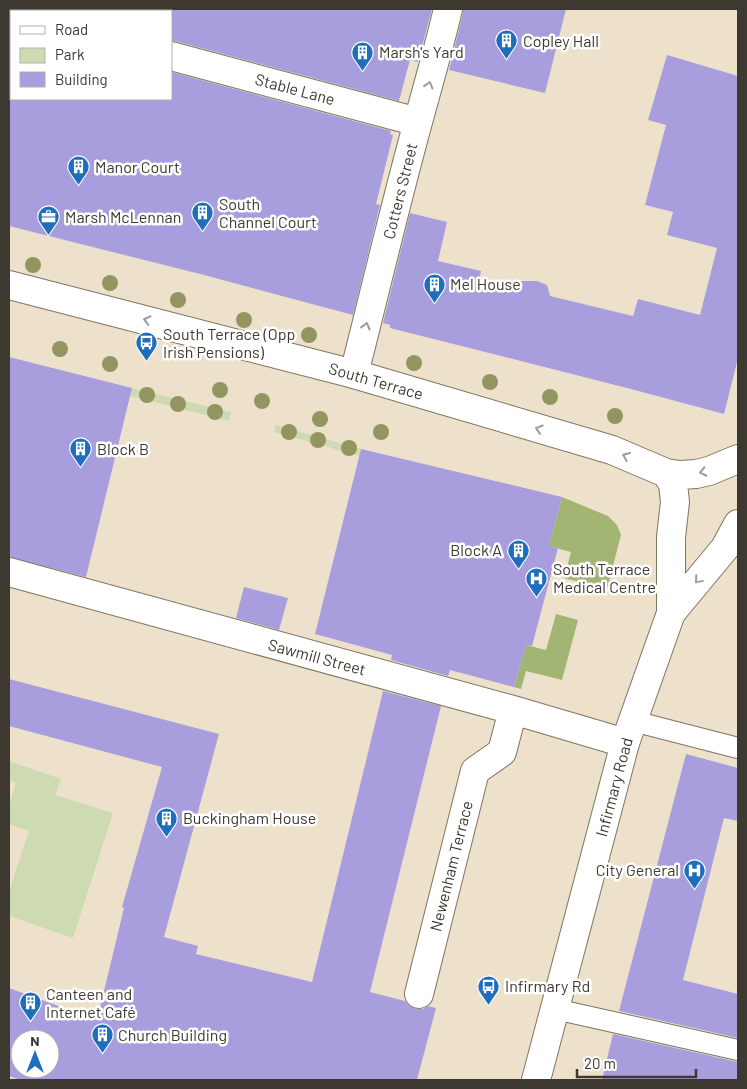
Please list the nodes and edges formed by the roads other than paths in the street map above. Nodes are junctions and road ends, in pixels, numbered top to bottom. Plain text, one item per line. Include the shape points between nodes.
1 (448, 9) edge
2 (172, 56) edge
3 (418, 122) junction
4 (9, 285) edge
5 (354, 374) junction
6 (738, 459) edge
7 (666, 473) junction
8 (738, 524) edge
9 (9, 572) edge
10 (671, 613) junction
11 (513, 710) junction
12 (629, 732) junction
13 (738, 748) edge
14 (419, 994) dead end
15 (555, 1009) junction
16 (738, 1050) edge
17 (536, 1080) edge

3 -> 1 street, Cotters Street
2 - 3 street, Stable Lane
5 -> 3 street, Cotters Street
5 -> 4 street, South Terrace
7 -> 5 street, South Terrace via 612,450
6 -> 7 street, South Terrace via 696,474
7 - 10 street, Infirmary Road via 673,484 675,502 671,537
8 -> 10 street, Infirmary Road via 725,548
9 - 11 street, Sawmill Street
10 - 12 street, Infirmary Road
11 - 12 street, Sawmill Street
11 - 14 street, Newenham Terrace via 502,752 475,771
12 - 13 lane
12 - 15 street, Infirmary Road
15 - 16 lane
15 - 17 street, Infirmary Road

